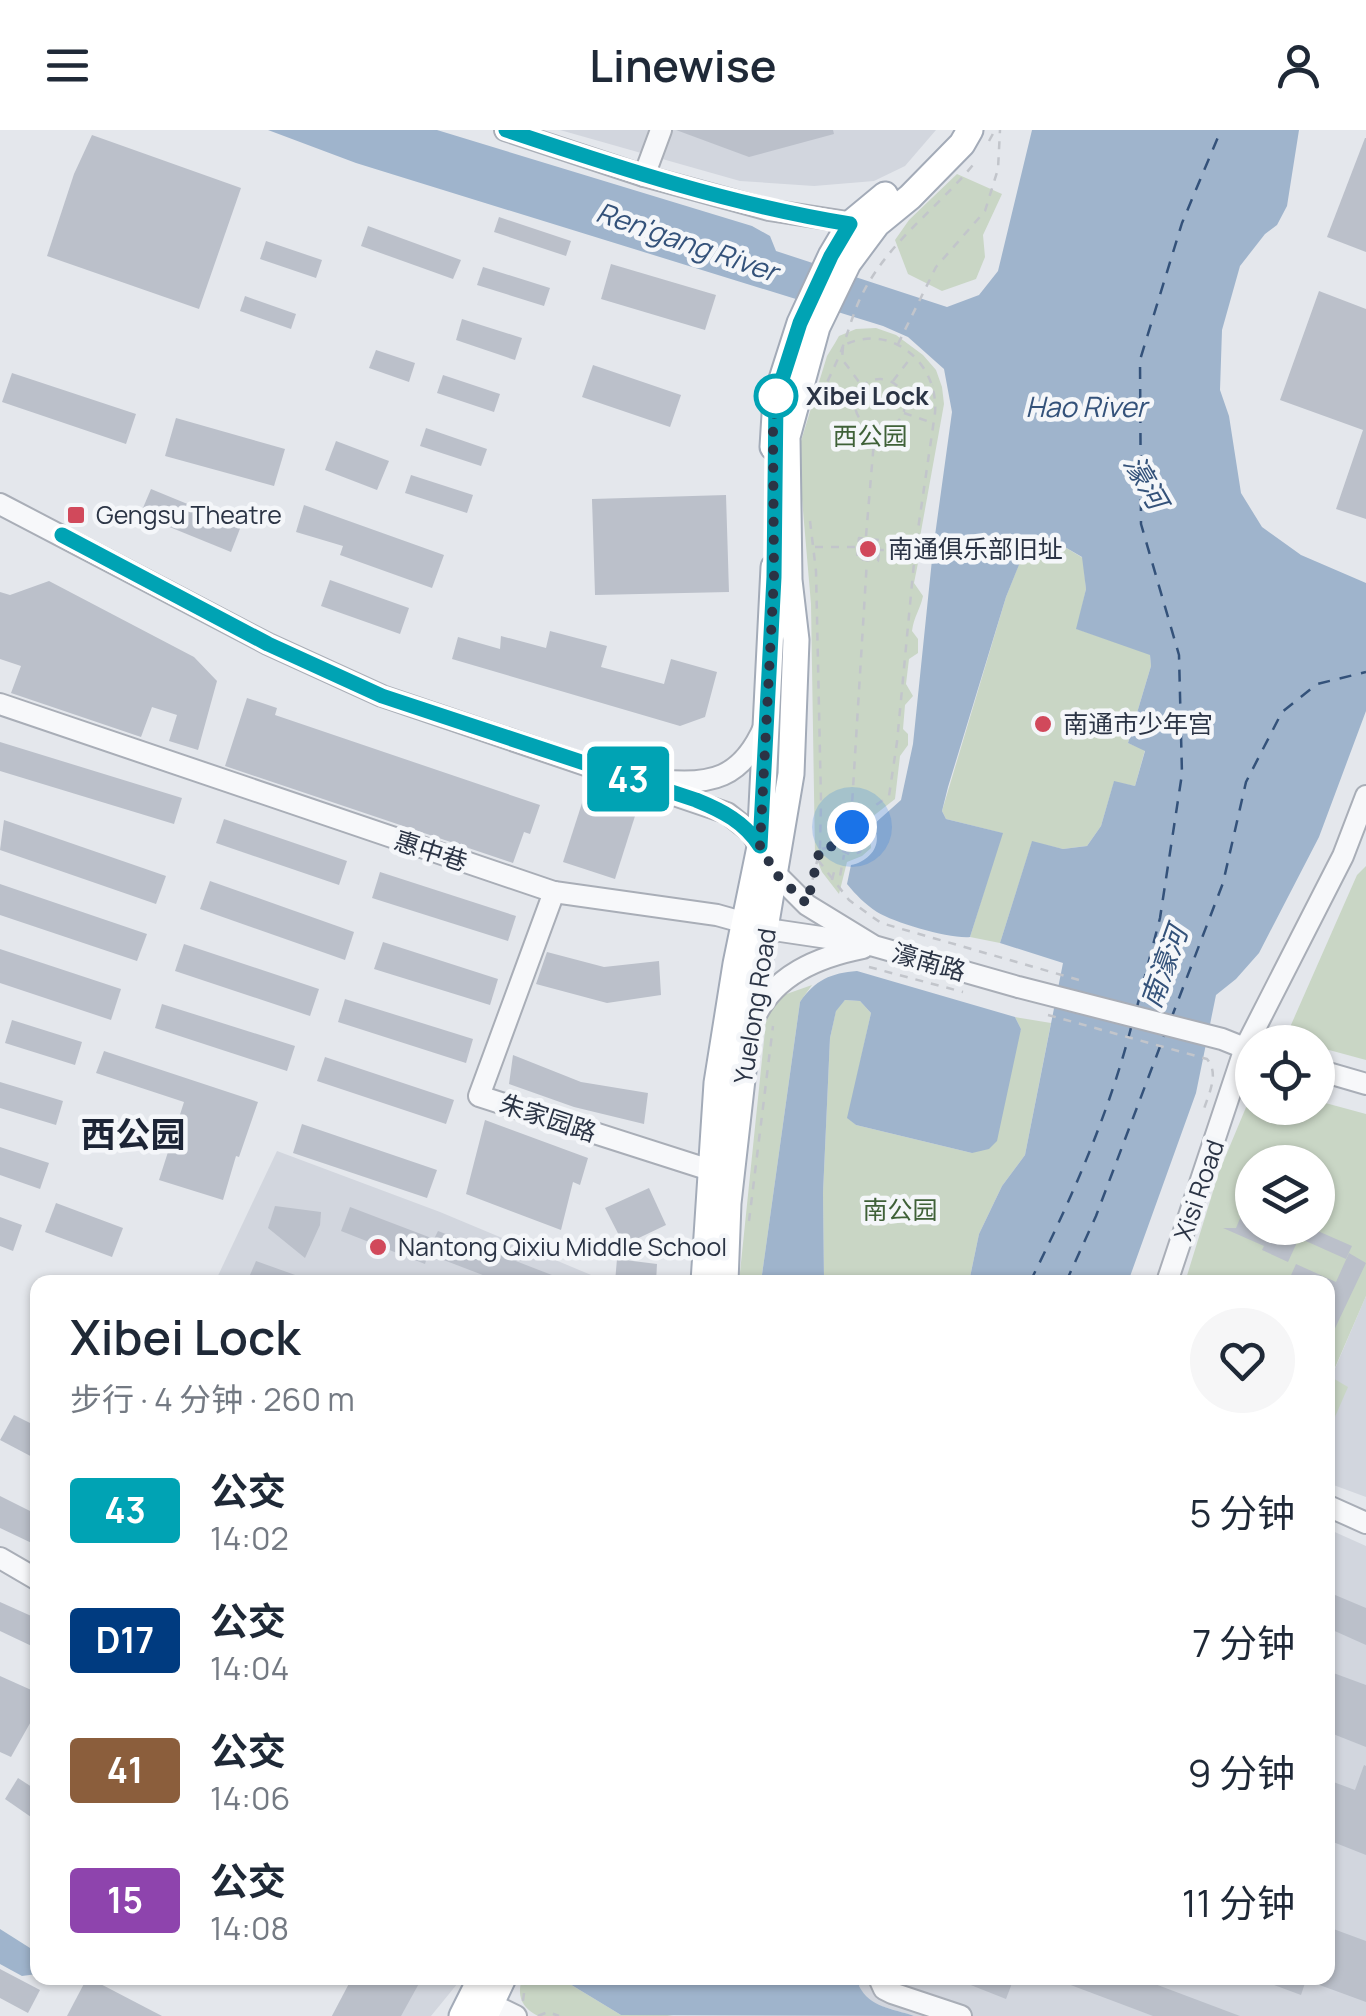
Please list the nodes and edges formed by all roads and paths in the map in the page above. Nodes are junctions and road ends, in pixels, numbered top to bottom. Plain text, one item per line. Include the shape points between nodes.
1 (506, 130) edge
2 (661, 130) edge
3 (950, 130) edge
4 (998, 130) edge
5 (979, 136) edge
6 (980, 156) dead end
7 (644, 176) junction
8 (850, 224) junction
9 (876, 224) junction
10 (839, 260) junction
11 (808, 325) junction
12 (843, 345) junction
13 (898, 345) junction
14 (913, 355) junction
15 (892, 382) junction
16 (934, 385) junction
17 (862, 386) junction
18 (903, 397) junction
19 (819, 400) dead end
20 (903, 412) junction
21 (933, 422) junction
22 (876, 428) junction
23 (0, 504) edge
24 (809, 511) dead end
25 (866, 538) junction
26 (812, 546) junction
27 (858, 547) junction
28 (879, 550) junction
29 (915, 550) junction
30 (867, 560) junction
31 (769, 696) junction
32 (0, 704) edge
33 (615, 774) junction
34 (1366, 796) edge
35 (850, 827) junction
36 (837, 845) junction
37 (760, 846) junction
38 (1366, 848) edge
39 (820, 849) junction
40 (845, 854) junction
41 (1343, 856) junction
42 (818, 858) junction
43 (776, 874) junction
44 (832, 881) junction
45 (554, 892) junction
46 (807, 904) junction
47 (756, 925) junction
48 (874, 946) junction
49 (869, 967) dead end
50 (1080, 980) dead end
51 (975, 994) dead end
52 (1048, 1015) dead end
53 (774, 1024) dead end
54 (1260, 1025) edge
55 (747, 1035) junction
56 (1235, 1044) edge
57 (1335, 1075) edge
58 (1366, 1084) edge
59 (1235, 1088) edge
60 (1202, 1118) dead end
61 (710, 1170) junction
62 (748, 1229) dead end
63 (704, 1275) edge
64 (725, 1275) edge
65 (1170, 1275) edge
66 (1335, 1509) edge
67 (1366, 1523) edge
68 (0, 1558) edge
69 (30, 1575) edge
70 (478, 1985) edge
71 (500, 1985) edge
72 (526, 1985) edge
73 (882, 1985) edge
74 (488, 2010) edge
75 (519, 2010) edge
76 (462, 2016) edge
77 (538, 2016) edge
78 (559, 2016) edge
79 (961, 2016) edge

1 - 7 street
2 - 7 street
3 - 8 main road, Yuelong Road
4 - 5 path
4 - 13 path via 998,169 984,211 936,267
5 - 9 main road, Yuelong Road
6 - 12 path via 870,279
7 - 8 street
8 - 9 street
8 - 10 main road, Yuelong Road
9 - 10 main road, Yuelong Road
10 - 11 main road, Yuelong Road
11 - 31 main road, Yuelong Road via 774,414
11 - 43 main road, Yuelong Road via 786,437 796,640 791,774
12 - 13 path
12 - 17 path via 842,359
12 - 19 path
13 - 14 path
14 - 15 path
14 - 16 path
15 - 17 path
15 - 18 path
16 - 18 path
16 - 21 path
17 - 22 path via 856,409
18 - 20 path
20 - 21 path
20 - 22 path via 888,428
21 - 29 path
22 - 25 path
23 - 33 street via 382,696
24 - 26 path
25 - 27 path
25 - 28 path via 880,540
26 - 27 path
26 - 39 path
27 - 30 path via 857,559
28 - 29 path
28 - 30 path via 878,561
29 - 35 path via 888,796
30 - 35 path
31 - 33 street via 754,747 723,776 700,782
31 - 37 main road, Yuelong Road
32 - 45 street, 惠中巷
33 - 37 street, 濠南路 via 727,813
34 - 41 street, Xisi Road
35 - 36 path via 837,836
35 - 40 path via 861,831 865,844
36 - 39 path
36 - 40 path
37 - 43 street, 濠南路
37 - 47 main road, Yuelong Road
38 - 41 street
39 - 42 path
40 - 44 path via 840,876 834,872
41 - 54 street, Xisi Road
42 - 44 path
42 - 46 path
43 - 46 street, 濠南路
43 - 47 main road, Yuelong Road
44 - 50 path via 862,911 894,928
45 - 47 street, 惠中巷
45 - 61 street, 朱家园路 via 479,1096
46 - 48 street, 濠南路
47 - 48 street, 惠中巷
47 - 55 main road, Yuelong Road
47 - 61 main road, Yuelong Road via 718,1082
48 - 55 street via 797,970 761,1004
48 - 56 street, 濠南路
49 - 51 path
52 - 60 path via 1207,1059 1214,1075
53 - 62 path
55 - 64 main road, Yuelong Road
57 - 58 street
59 - 65 street, Xisi Road
61 - 63 main road, Yuelong Road
66 - 67 street
68 - 69 street
70 - 76 main road
71 - 74 main road
72 - 75 path
73 - 79 street
74 - 75 street
77 - 78 path

